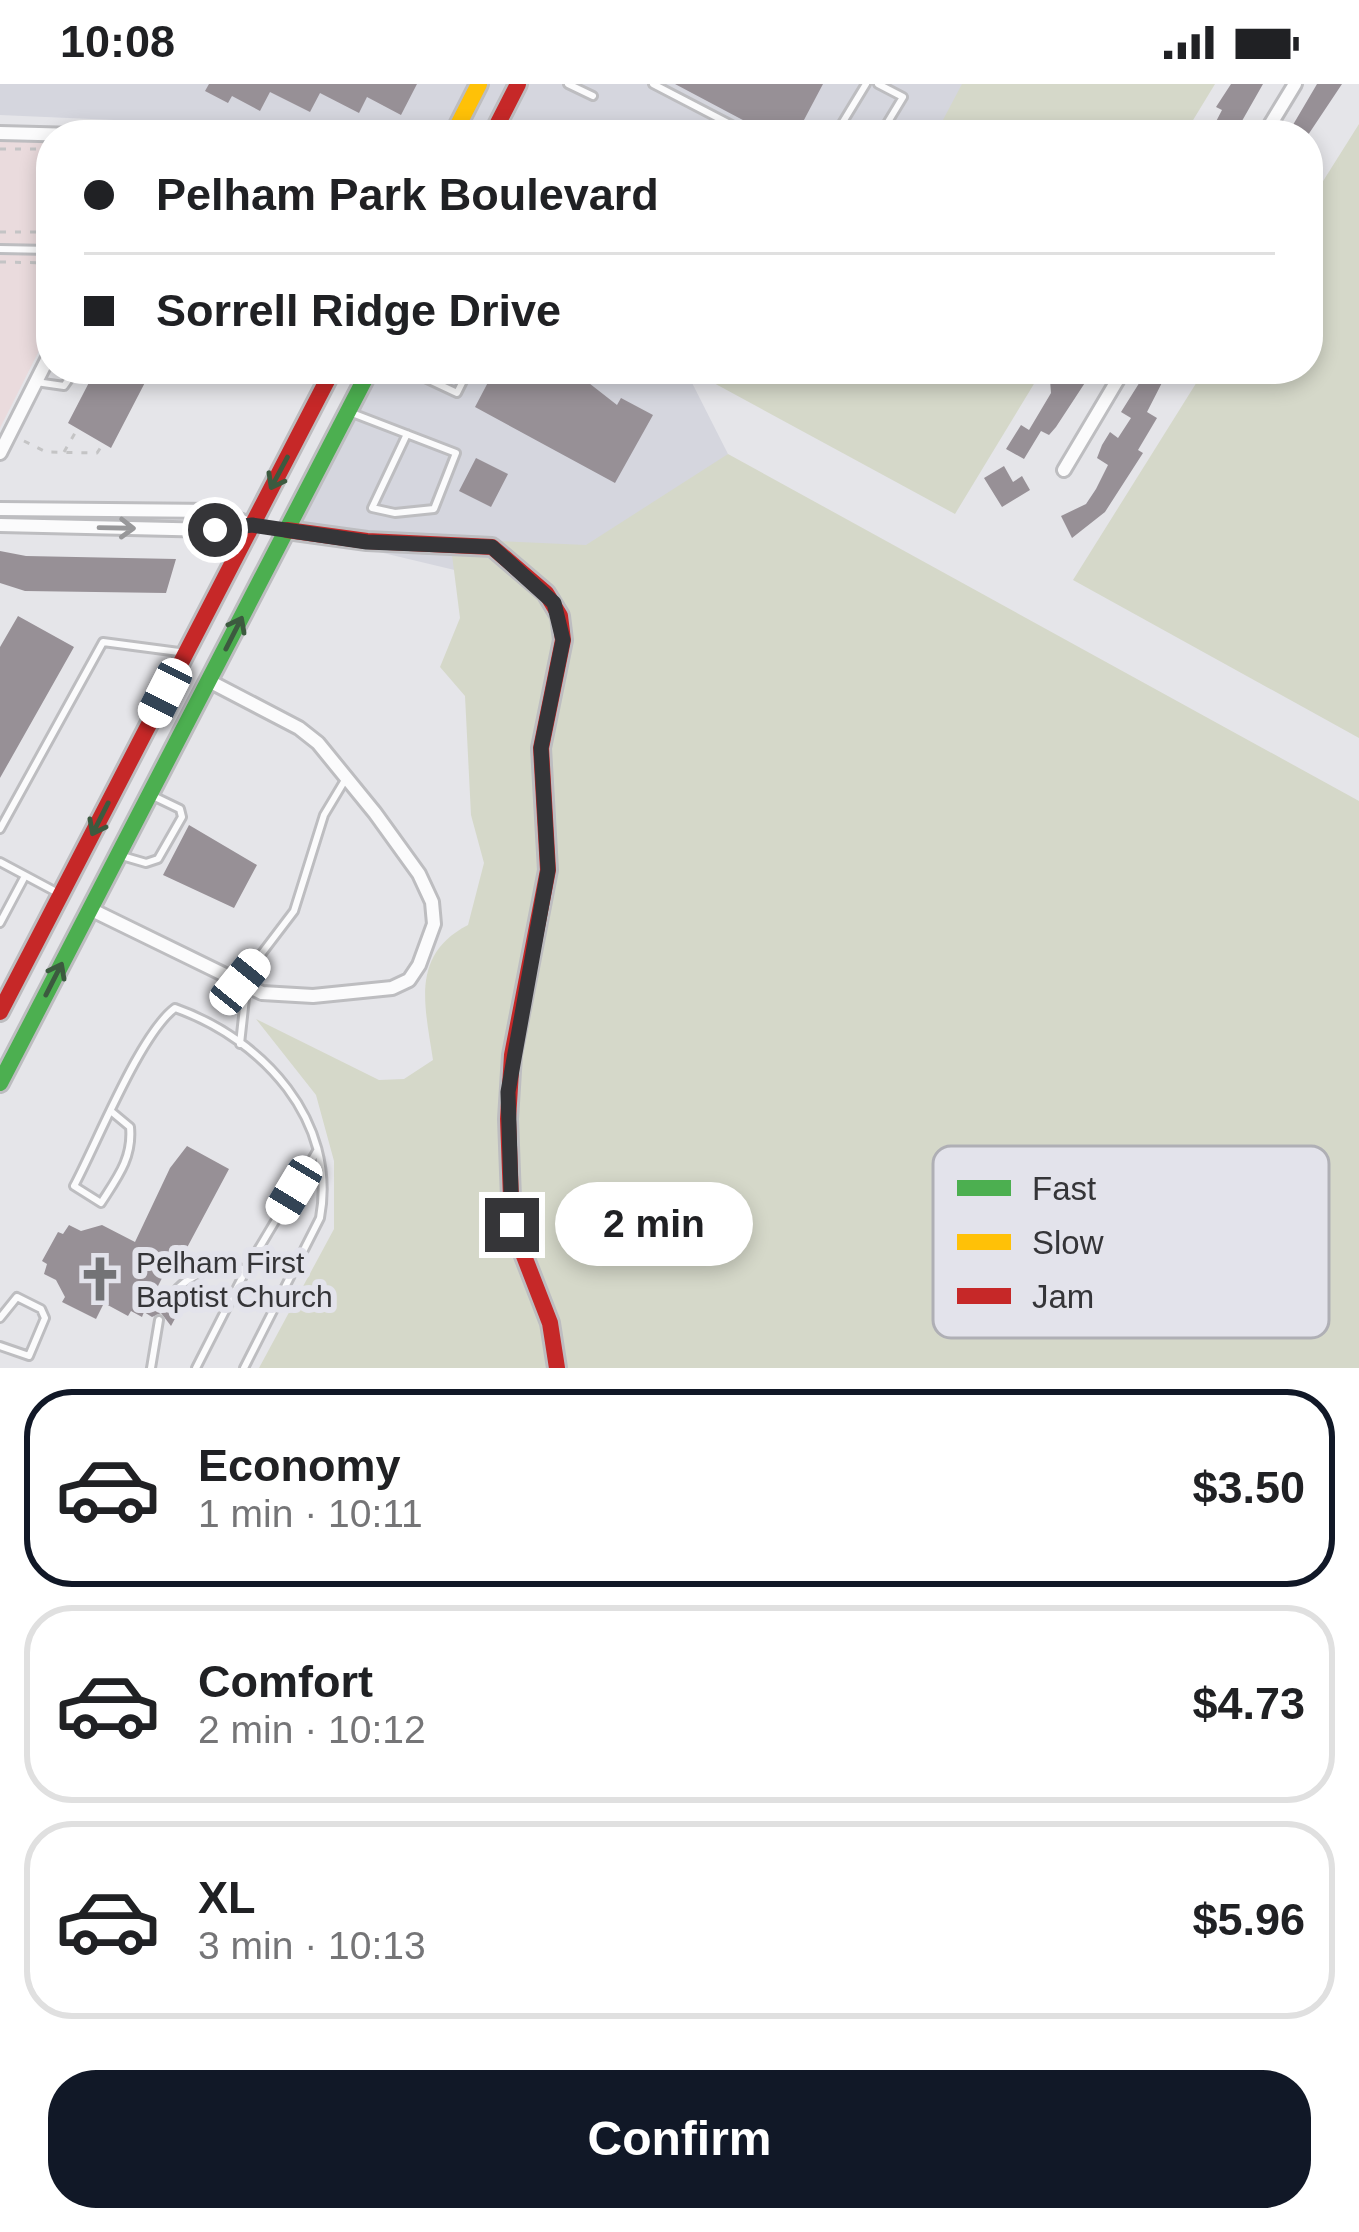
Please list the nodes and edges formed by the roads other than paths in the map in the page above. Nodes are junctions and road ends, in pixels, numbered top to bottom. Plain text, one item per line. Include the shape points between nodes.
1 (479, 84) edge
2 (518, 84) edge
3 (568, 84) edge
4 (653, 84) edge
5 (866, 84) edge
6 (878, 84) edge
7 (1295, 84) edge
8 (593, 96) dead end
9 (461, 120) edge
10 (500, 120) edge
11 (722, 120) edge
12 (844, 120) edge
13 (889, 120) edge
14 (1273, 120) edge
15 (0, 133) edge
16 (36, 134) edge
17 (0, 249) edge
18 (36, 250) edge
19 (36, 382) edge
20 (325, 384) edge
21 (362, 384) edge
22 (1115, 384) edge
23 (348, 411) junction
24 (407, 434) junction
25 (0, 453) edge
26 (1064, 470) dead end
27 (0, 509) edge
28 (0, 525) edge
29 (252, 525) junction
30 (287, 530) junction
31 (186, 653) junction
32 (209, 681) junction
33 (345, 780) junction
34 (150, 794) junction
35 (0, 830) edge
36 (118, 854) junction
37 (0, 862) edge
38 (25, 875) junction
39 (61, 895) junction
40 (90, 909) junction
41 (0, 923) edge
42 (244, 984) junction
43 (0, 1012) edge
44 (240, 1044) junction
45 (0, 1083) edge
46 (112, 1112) junction
47 (317, 1150) junction
48 (246, 1270) junction
49 (173, 1294) dead end
50 (0, 1318) edge
51 (159, 1320) dead end
52 (0, 1346) edge
53 (152, 1368) edge
54 (196, 1368) edge
55 (244, 1368) edge
56 (556, 1368) edge

1 - 9 main road
2 - 10 main road
3 - 8 lane
4 - 11 lane
5 - 12 lane
6 - 13 lane via 903,97
7 - 14 street
15 - 16 street
17 - 18 lane
19 - 25 street
20 -> 29 main road
21 - 23 main road
22 - 26 street
23 - 24 lane
23 - 30 main road
24 - 24 lane via 456,453 434,509 372,508
27 - 29 street via 216,511
28 -> 29 street
29 - 30 main road
29 - 31 main road
32 -> 30 main road
30 - 56 main road via 492,547 546,592 560,616 563,640 541,748 546,886 508,1092 512,1225 550,1323
31 - 32 main road
31 - 35 lane via 103,642
31 -> 39 main road
32 - 33 street via 299,728
32 - 34 main road
33 - 42 lane via 324,815 294,911
33 - 42 street via 428,890 434,923 419,964 404,984 362,993 281,995
34 - 36 main road
34 - 36 lane via 180,808 182,817 158,860
36 - 40 main road
37 - 38 lane
38 - 39 lane
38 - 41 lane
39 - 40 main road
39 - 43 main road
40 - 42 street
45 -> 40 main road
42 - 44 lane
44 - 46 lane via 175,1008 160,1019
44 - 47 lane via 299,1100
46 - 46 lane via 74,1186 101,1203 132,1144 130,1127
47 - 48 lane
47 - 55 lane via 325,1194 320,1218
48 - 49 lane via 226,1265 184,1281
48 - 54 lane
50 - 52 lane via 16,1297 45,1318 29,1356
51 - 53 lane

